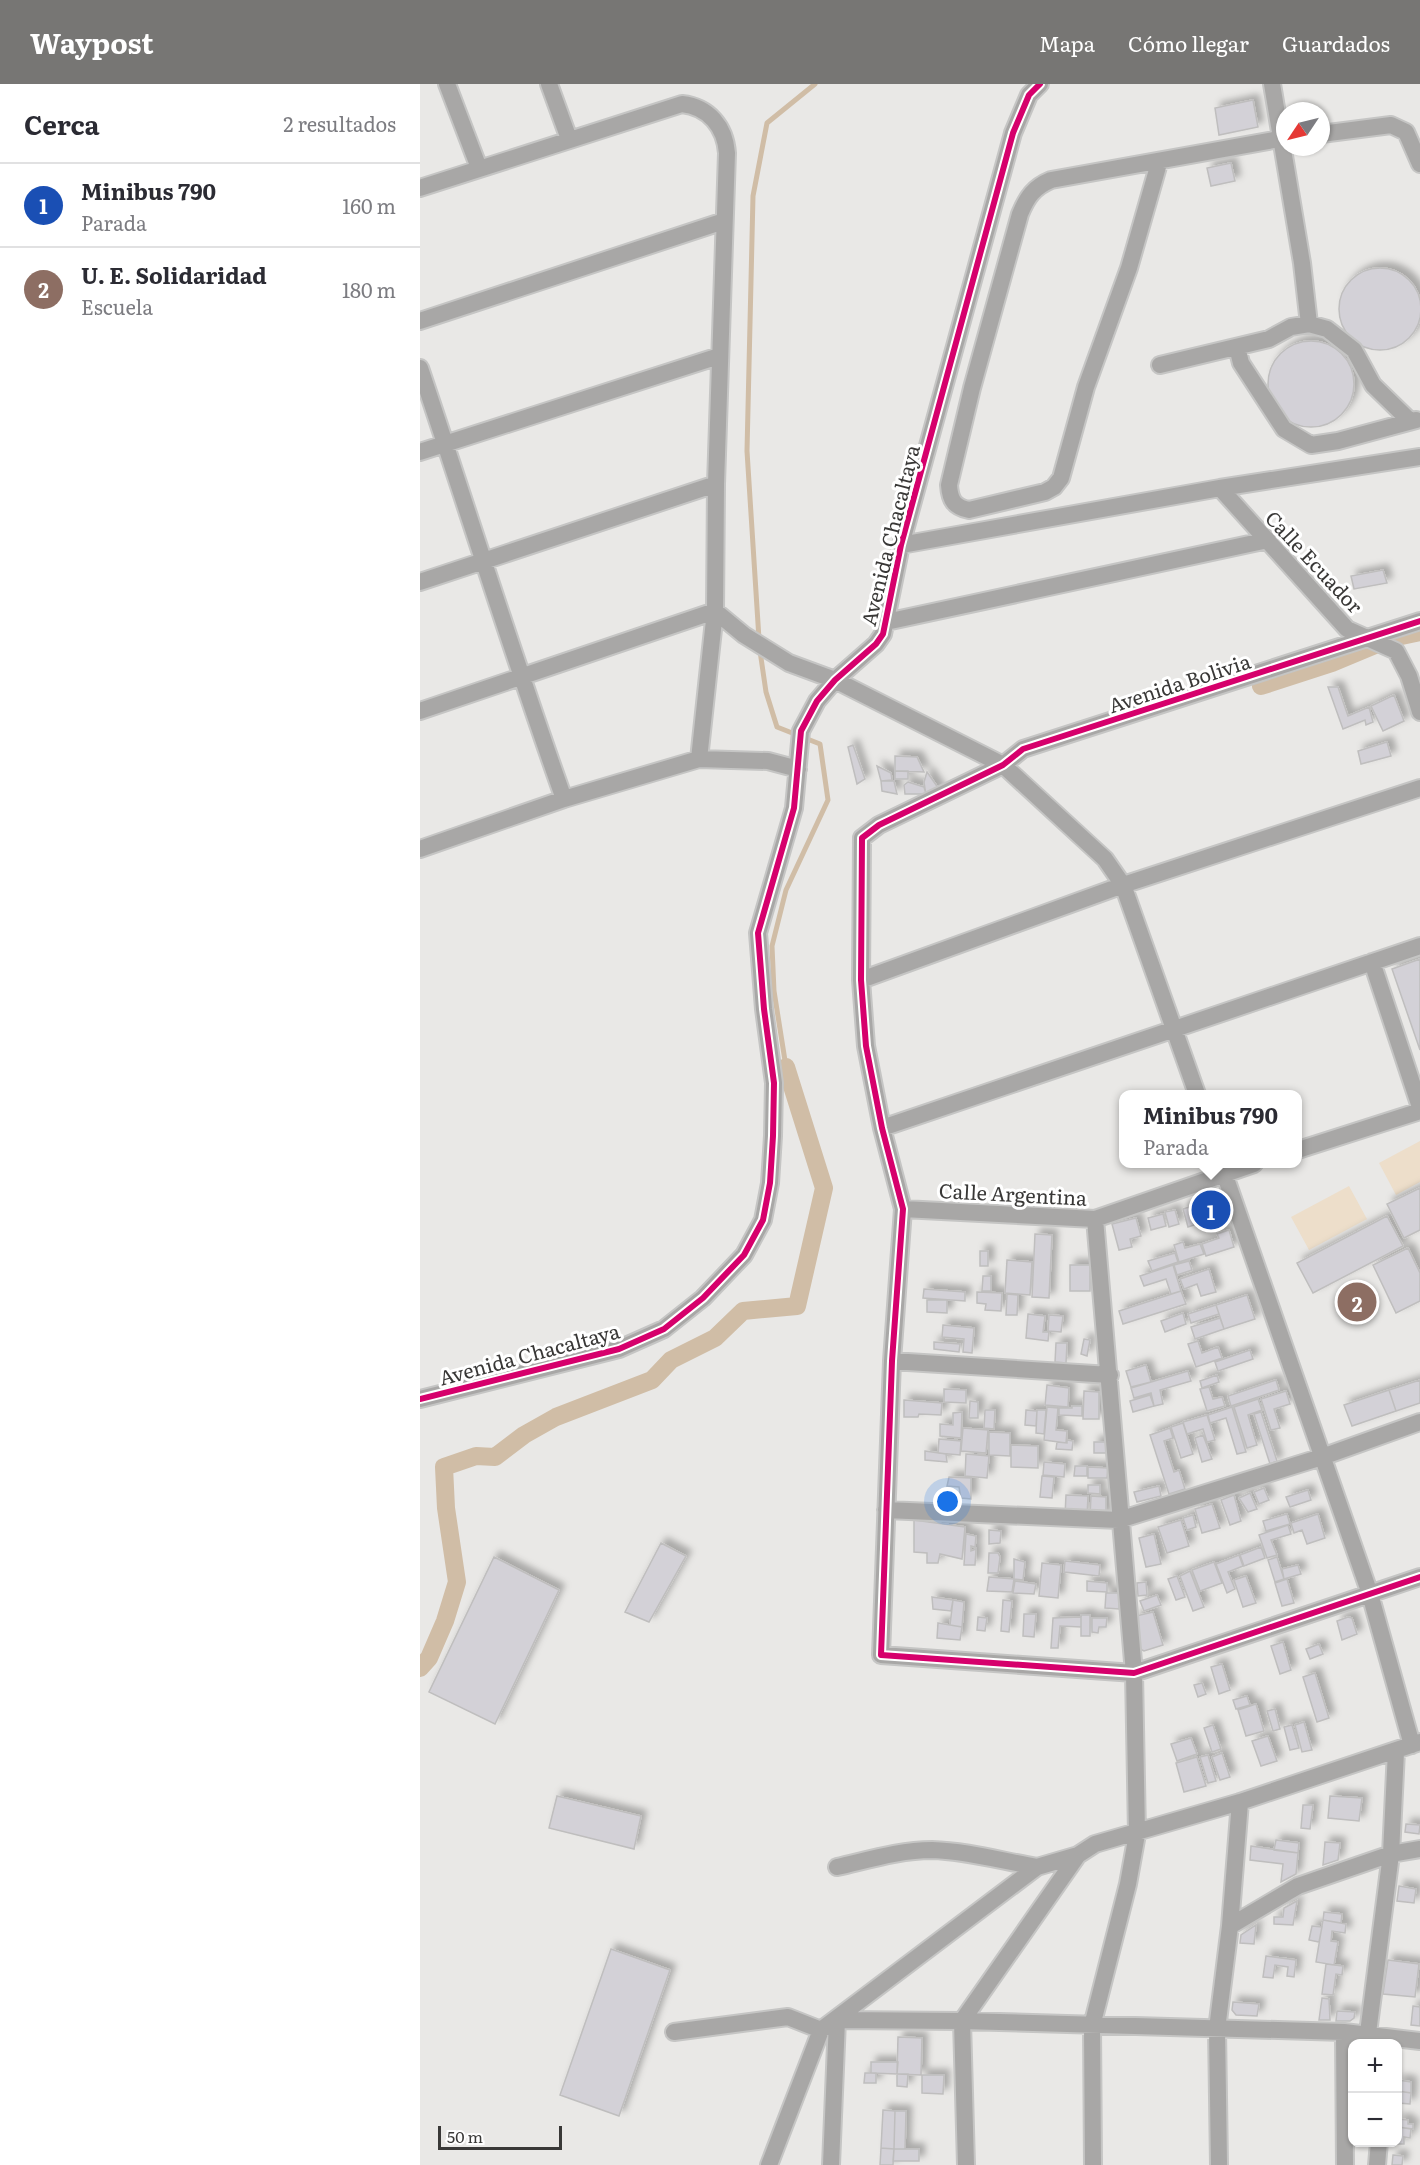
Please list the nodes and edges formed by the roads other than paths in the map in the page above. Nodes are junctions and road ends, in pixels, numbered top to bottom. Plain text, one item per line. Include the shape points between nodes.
1 (447, 84) edge
2 (549, 84) edge
3 (1040, 84) edge
4 (1272, 86) edge
5 (1276, 105) edge
6 (1330, 133) edge
7 (569, 139) junction
8 (1276, 140) edge
9 (1286, 156) edge
10 (1159, 163) junction
11 (1420, 164) edge
12 (479, 168) junction
13 (420, 188) edge
14 (724, 221) junction
15 (420, 321) edge
16 (1309, 324) junction
17 (1236, 347) junction
18 (719, 356) junction
19 (1160, 365) dead end
20 (420, 368) edge
21 (1415, 420) edge
22 (445, 443) junction
23 (420, 452) edge
24 (1420, 457) edge
25 (716, 484) junction
26 (1220, 488) junction
27 (1268, 540) junction
28 (901, 545) junction
29 (486, 561) junction
30 (420, 582) edge
31 (715, 611) junction
32 (1420, 621) edge
33 (886, 622) junction
34 (1368, 638) junction
35 (521, 678) junction
36 (835, 680) junction
37 (420, 711) edge
38 (1420, 712) edge
39 (699, 759) junction
40 (1004, 765) junction
41 (798, 769) junction
42 (1420, 788) edge
43 (564, 799) junction
44 (420, 849) edge
45 (1123, 885) junction
46 (1420, 946) edge
47 (1372, 962) junction
48 (861, 980) junction
49 (1174, 1030) junction
50 (1195, 1090) edge
51 (1420, 1109) edge
52 (882, 1128) junction
53 (1302, 1149) edge
54 (1223, 1168) edge
55 (903, 1209) junction
56 (1095, 1219) junction
57 (892, 1361) junction
58 (1110, 1375) junction
59 (420, 1399) edge
60 (1420, 1422) edge
61 (1322, 1457) junction
62 (886, 1510) junction
63 (1119, 1520) junction
64 (1420, 1577) edge
65 (1370, 1594) junction
66 (1134, 1673) junction
67 (1409, 1746) edge
68 (1240, 1802) junction
69 (1137, 1834) junction
70 (1420, 1849) edge
71 (1391, 1854) junction
72 (1078, 1855) junction
73 (837, 1866) dead end
74 (1036, 1868) junction
75 (1230, 1926) junction
76 (837, 2020) junction
77 (962, 2021) junction
78 (1092, 2026) junction
79 (1216, 2029) junction
80 (821, 2030) junction
81 (674, 2032) dead end
82 (1344, 2032) junction
83 (1368, 2034) junction
84 (1382, 2039) edge
85 (1402, 2040) edge
86 (1420, 2041) edge
87 (1379, 2147) edge
88 (769, 2165) edge
89 (831, 2165) edge
90 (966, 2165) edge
91 (1093, 2165) edge
92 (1219, 2165) edge
93 (1345, 2165) edge
94 (1377, 2165) edge

1 - 12 street
2 - 7 street
3 - 28 street, Avenida Chacaltaya via 1029,95 1013,133
4 - 5 street
6 - 11 street via 1392,125 1406,132
7 - 12 street
7 - 14 street via 682,104 705,111 719,125 726,143
8 - 10 street
9 - 16 street
10 - 10 street via 1129,268 1086,387 1061,478 1045,492 969,510 958,508 950,498 949,485 972,388 1028,197 1039,185 1051,180
12 - 13 street
14 - 15 street
14 - 18 street
16 - 17 street
16 - 21 street via 1327,329 1354,350 1373,385
17 - 19 street
17 - 21 street via 1241,363 1284,429 1311,445
18 - 22 street
18 - 25 street
20 - 22 street
22 - 23 street
22 - 29 street
24 - 26 street
25 - 29 street
25 - 31 street
26 - 27 street, Calle Ecuador
26 - 28 street
27 - 33 street
27 - 34 street, Calle Ecuador via 1347,629
28 - 33 street, Avenida Chacaltaya
29 - 30 street
29 - 35 street
31 - 35 street
31 - 36 street via 789,663
31 - 39 street
32 - 34 street, Avenida Bolivia
33 - 36 street, Avenida Chacaltaya via 876,644
34 - 38 street, Calle Ecuador via 1396,651
34 - 40 street, Avenida Bolivia via 1023,749
35 - 37 street
35 - 43 street
36 - 40 street
36 - 41 street, Avenida Chacaltaya via 817,701 801,731
39 - 41 street via 768,761
39 - 43 street
40 - 45 street via 1105,860
40 - 48 street, Avenida Bolivia via 879,825 862,838
41 - 59 street, Avenida Chacaltaya via 794,808 758,933 774,1083 773,1136 763,1220 744,1255 703,1298 663,1329 619,1349
42 - 45 street
43 - 44 street
45 - 48 street
45 - 49 street
46 - 47 street
47 - 49 street
47 - 51 street
48 - 52 street via 866,1046
49 - 50 street
49 - 52 street
51 - 53 street
52 - 55 street
54 - 56 street, Calle Argentina
54 - 61 street
55 - 56 street, Calle Argentina
55 - 57 street
56 - 58 street
57 - 58 street
57 - 62 street
58 - 63 street
60 - 61 street
61 - 63 street
61 - 65 street
62 - 63 street
62 - 66 street via 881,1655
63 - 66 street
64 - 65 street
65 - 66 street
65 - 67 street
66 - 69 street
67 - 68 street
67 - 71 street
68 - 69 street
68 - 75 street
69 - 72 street via 1095,1844
69 - 78 street
70 - 71 street
71 - 75 street via 1298,1886
71 - 83 street
72 - 74 street
72 - 77 street
73 - 74 street via 930,1850
74 - 76 street
75 - 79 street
76 - 77 street
76 - 80 street
76 - 89 street
77 - 78 street
77 - 90 street
78 - 79 street
78 - 91 street
79 - 82 street
79 - 92 street
80 - 81 street via 788,2017
80 - 88 street
82 - 83 street
82 - 93 street
83 - 84 street
85 - 86 street
87 - 94 street

